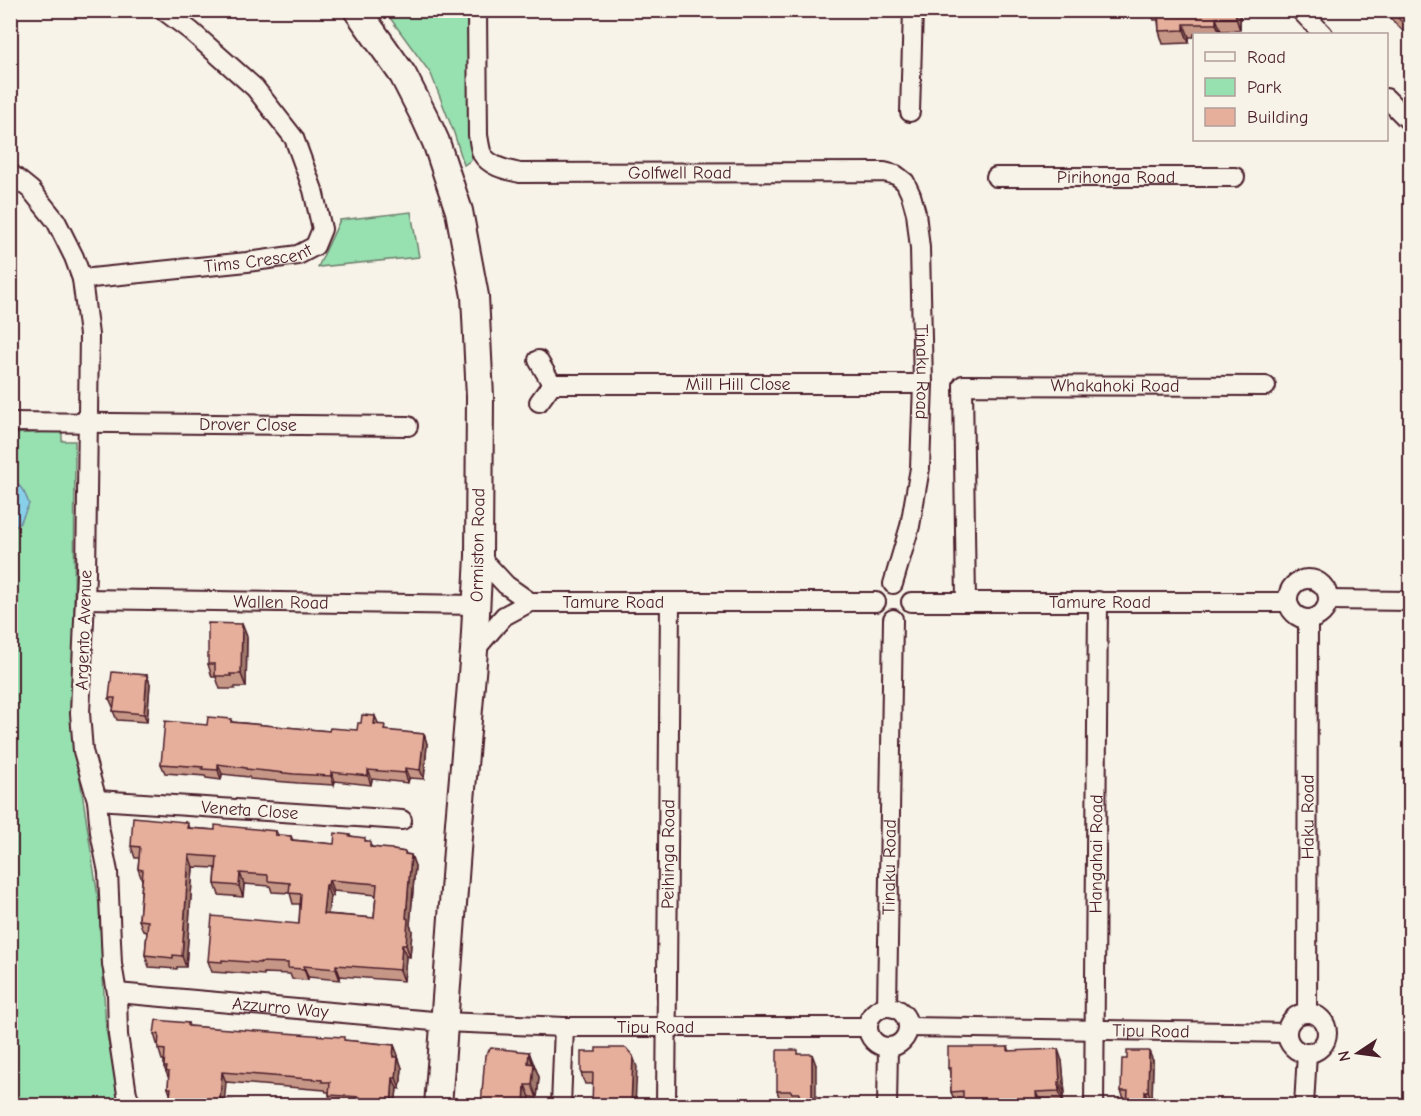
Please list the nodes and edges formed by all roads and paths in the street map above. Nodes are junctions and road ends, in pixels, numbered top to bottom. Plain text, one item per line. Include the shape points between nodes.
1 (163, 10) edge
2 (357, 10) edge
3 (477, 10) edge
4 (913, 10) edge
5 (1300, 10) edge
6 (1322, 33) edge
7 (1388, 100) edge
8 (910, 112) dead end
9 (1410, 122) edge
10 (884, 172) joint
11 (10, 173) edge
12 (996, 177) dead end
13 (1235, 177) dead end
14 (82, 279) junction
15 (538, 360) dead end
16 (552, 384) junction
17 (923, 384) junction
18 (1266, 386) dead end
19 (539, 402) dead end
20 (10, 422) edge
21 (88, 424) junction
22 (408, 426) dead end
23 (479, 556) junction
24 (893, 585) junction
25 (85, 599) junction
26 (1328, 600) junction
27 (1098, 601) junction
28 (1410, 601) edge
29 (530, 602) junction
30 (670, 602) junction
31 (876, 602) junction
32 (910, 602) junction
33 (966, 602) junction
34 (1288, 602) junction
35 (477, 605) junction
36 (1308, 619) junction
37 (893, 620) junction
38 (474, 651) junction
39 (97, 800) junction
40 (402, 819) dead end
41 (117, 993) junction
42 (887, 1007) junction
43 (1306, 1013) junction
44 (444, 1022) junction
45 (667, 1026) junction
46 (564, 1027) junction
47 (868, 1027) junction
48 (908, 1027) junction
49 (1095, 1030) junction
50 (1287, 1033) junction
51 (888, 1047) junction
52 (1307, 1053) junction
53 (132, 1106) edge
54 (438, 1106) edge
55 (561, 1106) edge
56 (666, 1106) edge
57 (887, 1106) edge
58 (1094, 1106) edge
59 (1304, 1106) edge

1 - 14 street, Tims Crescent via 255,87 294,138 322,229 315,246 298,255
2 - 23 main road, Ormiston Road via 403,75 417,102 436,142 459,211 475,296 480,397
3 - 10 street, Golfwell Road via 478,135 482,154 501,169 520,173
4 - 8 street
5 - 6 street
7 - 9 street
10 - 17 street, Tinaku Road via 905,182 916,213
11 - 14 street, Argento Avenue via 31,190 56,221
12 - 13 street, Pirihonga Road
14 - 21 street, Argento Avenue via 89,335
15 - 16 street
16 - 17 street, Mill Hill Close
16 - 19 street
17 - 24 street, Tinaku Road via 920,468 910,526
18 - 33 street, Whakahoki Road via 963,385
20 - 21 street, Drover Close
21 - 22 street, Drover Close
21 - 25 street, Argento Avenue
23 - 29 street via 506,585
23 - 35 main road, Ormiston Road
24 - 31 street via 883,588
24 - 32 street via 907,592
25 - 35 street, Wallen Road
25 - 39 street, Argento Avenue via 80,713 83,751
26 - 28 street
26 - 34 street via 1322,585 1307,579 1292,586
26 - 36 street via 1321,614
27 - 33 street, Tamure Road
27 - 34 street, Tamure Road
27 - 49 street, Hangahai Road
29 - 30 street, Tamure Road
29 - 38 street, Tamure Road via 504,616
30 - 31 street, Tamure Road
30 - 45 street, Peihinga Road
31 - 37 street via 879,612
32 - 33 street, Tamure Road
32 - 37 street via 904,616
34 - 36 street via 1297,616
35 - 38 main road, Ormiston Road
36 - 43 street, Haku Road
37 - 42 street, Tinaku Road
38 - 44 main road, Ormiston Road
39 - 40 street, Veneta Close
39 - 41 street, Argento Avenue via 108,872
41 - 44 street, Azzurro Way
41 - 53 street, Argento Avenue via 117,1035
42 - 47 street via 872,1015
42 - 48 street via 899,1011
43 - 50 street via 1295,1017
43 - 52 street via 1323,1021 1327,1033 1323,1045
44 - 46 street, Tipu Road
44 - 54 main road, Ormiston Road
45 - 46 street, Tipu Road
45 - 47 street, Tipu Road
45 - 56 street, Peihinga Road
46 - 55 street
47 - 51 street via 872,1039
48 - 49 street, Tipu Road
48 - 51 street via 904,1039
49 - 50 street, Tipu Road
49 - 58 street, Hangahai Road
50 - 52 street via 1295,1049
51 - 57 street
52 - 59 street

